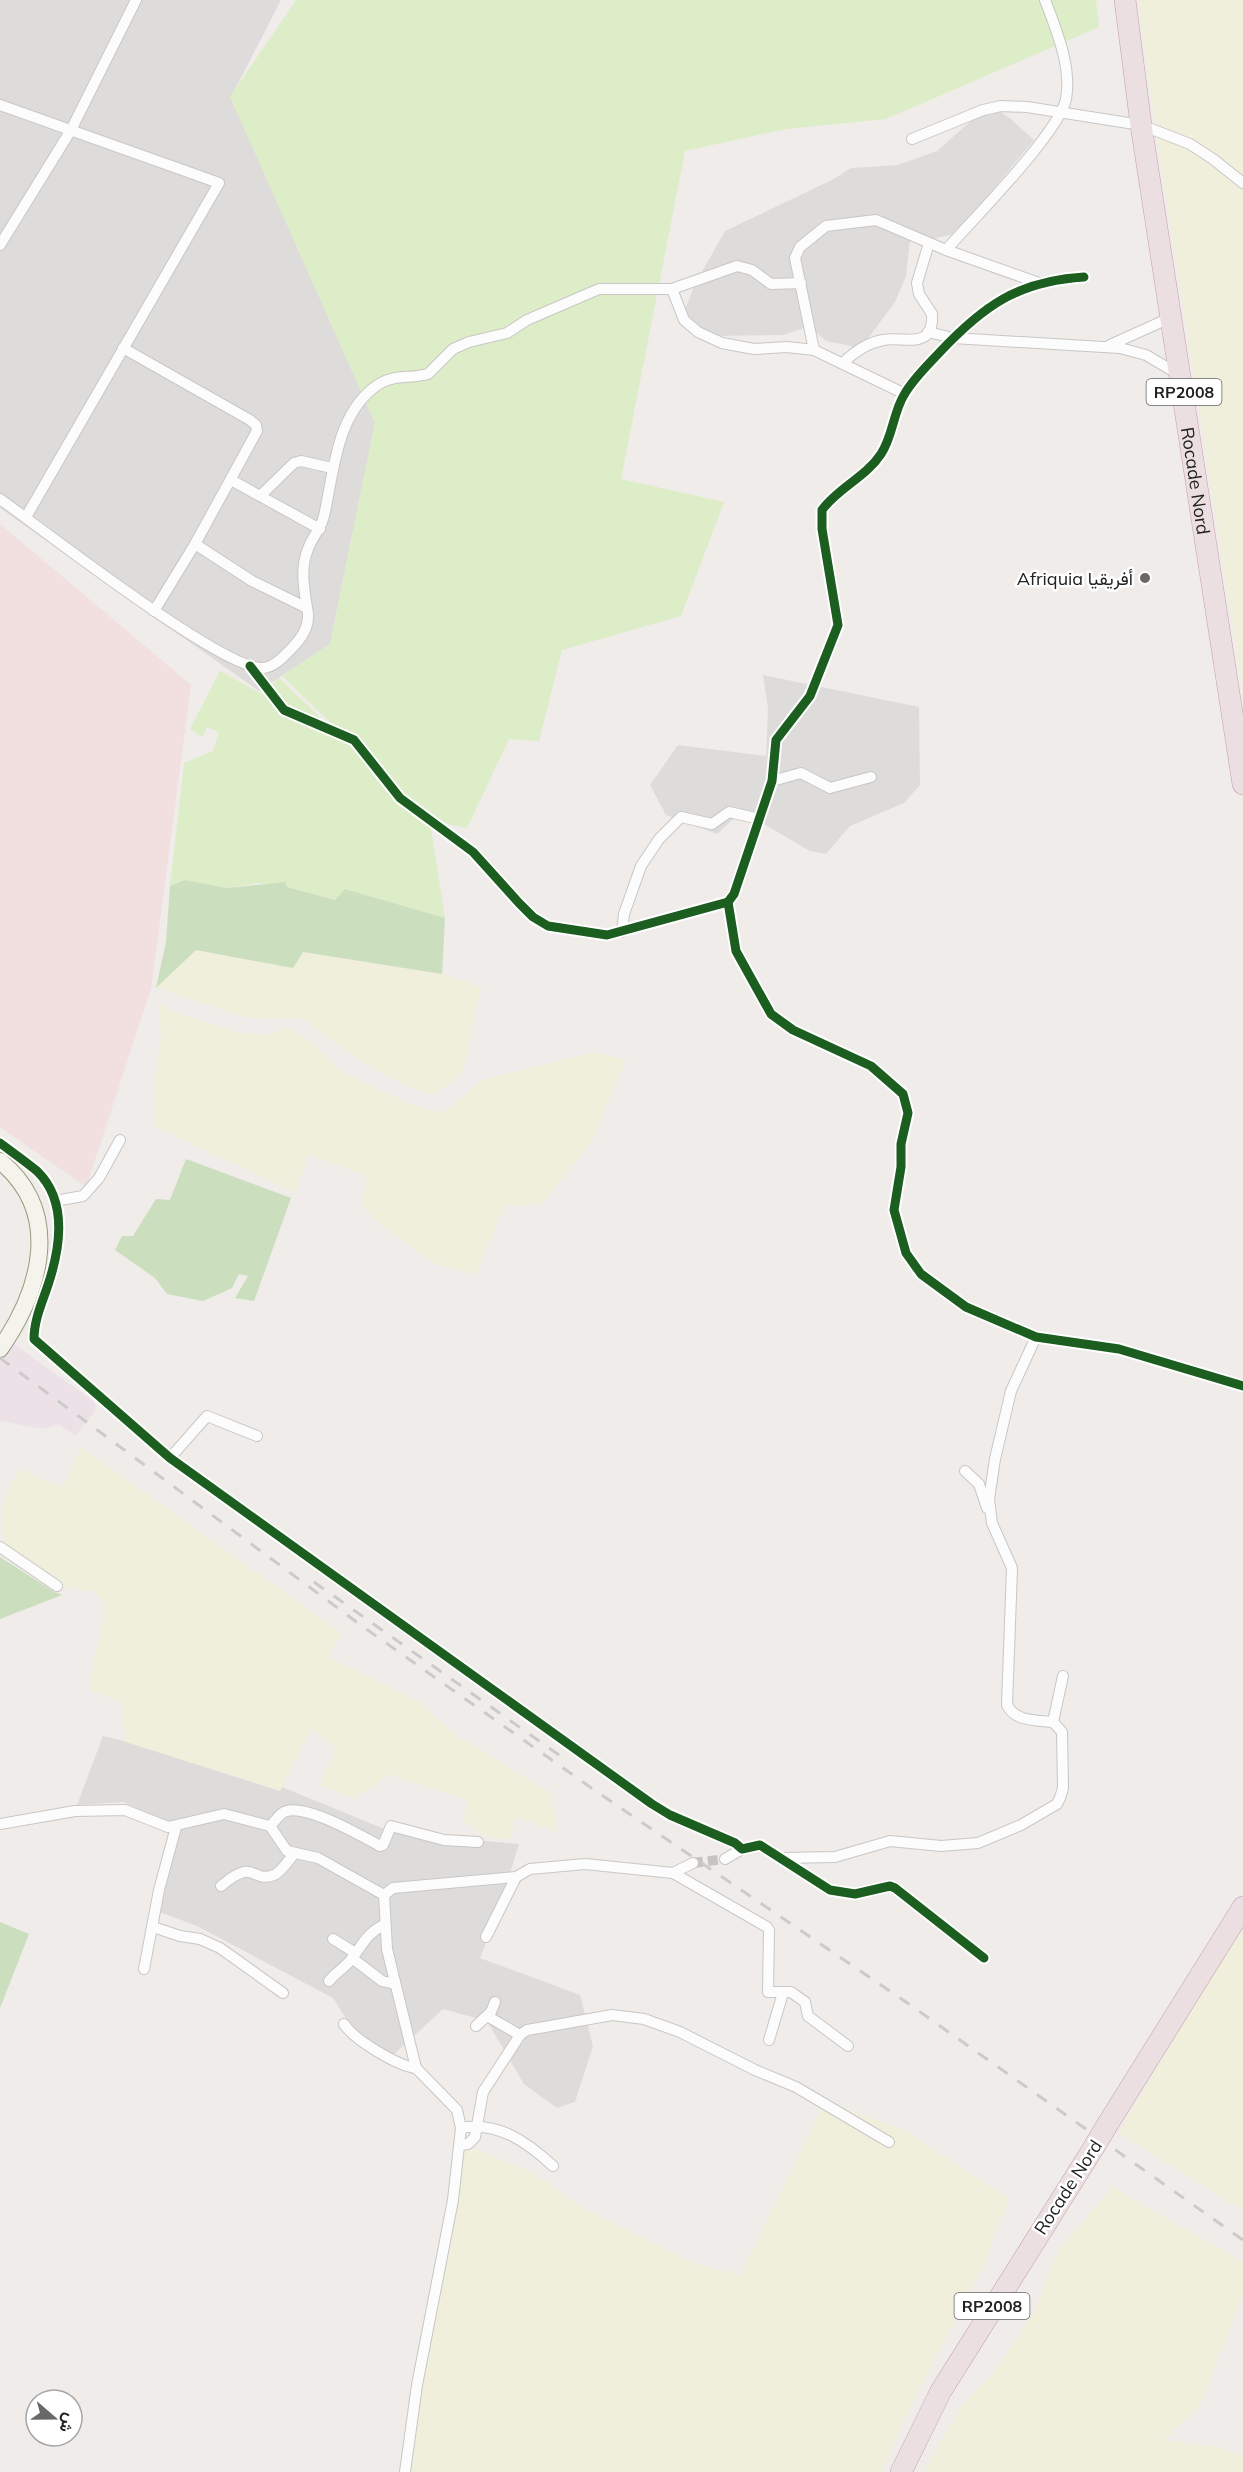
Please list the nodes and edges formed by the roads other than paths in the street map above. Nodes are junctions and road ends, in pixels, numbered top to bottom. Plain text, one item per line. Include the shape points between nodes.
1 (136, 0) edge
2 (1045, 0) edge
3 (1125, 0) edge
4 (0, 105) edge
5 (1062, 113) junction
6 (1141, 125) junction
7 (71, 130) junction
8 (912, 139) dead end
9 (1243, 183) edge
10 (929, 243) junction
11 (0, 245) edge
12 (945, 250) junction
13 (1084, 277) dead end
14 (801, 283) junction
15 (1039, 284) junction
16 (672, 289) junction
17 (1172, 317) junction
18 (928, 332) junction
19 (953, 338) junction
20 (1107, 346) junction
21 (123, 348) junction
22 (814, 350) junction
23 (843, 363) junction
24 (1182, 376) junction
25 (905, 394) junction
26 (332, 468) junction
27 (231, 480) junction
28 (260, 496) junction
29 (0, 499) edge
30 (26, 517) junction
31 (320, 529) junction
32 (195, 544) junction
33 (307, 608) junction
34 (154, 611) junction
35 (250, 666) junction
36 (871, 777) dead end
37 (772, 781) junction
38 (1243, 784) edge
39 (760, 819) junction
40 (728, 903) junction
41 (622, 932) junction
42 (120, 1140) dead end
43 (0, 1143) edge
44 (0, 1161) edge
45 (55, 1201) junction
46 (1036, 1337) junction
47 (0, 1349) edge
48 (1243, 1386) edge
49 (257, 1436) dead end
50 (170, 1458) junction
51 (965, 1471) dead end
52 (991, 1515) junction
53 (0, 1547) edge
54 (57, 1586) dead end
55 (1063, 1676) dead end
56 (1053, 1722) junction
57 (0, 1824) edge
58 (270, 1826) junction
59 (176, 1827) junction
60 (478, 1842) dead end
61 (742, 1849) junction
62 (294, 1854) junction
63 (725, 1858) tunnel mouth
64 (785, 1858) junction
65 (693, 1863) tunnel mouth
66 (673, 1873) junction
67 (516, 1877) junction
68 (221, 1886) dead end
69 (384, 1894) junction
70 (1243, 1908) edge
71 (384, 1925) junction
72 (153, 1927) junction
73 (486, 1937) dead end
74 (333, 1939) dead end
75 (353, 1955) junction
76 (984, 1958) dead end
77 (144, 1969) dead end
78 (329, 1981) dead end
79 (395, 1984) junction
80 (283, 1993) dead end
81 (783, 1993) junction
82 (495, 2002) dead end
83 (487, 2016) junction
84 (344, 2024) dead end
85 (476, 2026) dead end
86 (520, 2036) junction
87 (769, 2040) dead end
88 (848, 2046) dead end
89 (416, 2068) junction
90 (479, 2125) junction
91 (461, 2128) junction
92 (889, 2142) dead end
93 (460, 2145) junction
94 (553, 2166) dead end
95 (405, 2472) edge
96 (901, 2472) edge

1 - 7 street
2 - 5 street via 1065,65 1067,90
3 - 6 highway, Rocade Nord / RP2008
4 - 7 street
5 - 6 street
5 - 8 street via 992,107
5 - 12 street
6 - 9 street via 1190,144
6 - 17 highway, Rocade Nord / RP2008
7 - 11 street
7 - 21 street via 219,183
10 - 12 street
10 - 14 street via 880,221 830,224 798,250 795,258
10 - 18 street via 917,283 932,314
12 - 15 street
13 - 15 street
14 - 16 street via 771,284 752,270 737,266
14 - 22 street
15 - 19 street via 1008,294
16 - 22 street via 684,320 698,332 722,343 754,349
16 - 26 street via 592,291 507,333 453,349 428,374 406,375 378,385 354,412
17 - 20 street
17 - 24 highway, Rocade Nord / RP2008
18 - 19 street
18 - 23 street via 910,342 876,342
19 - 20 street
19 - 25 street
20 - 24 street via 1146,355
21 - 27 street via 256,425 257,431
21 - 30 street
22 - 23 street
23 - 25 street
24 - 38 highway, Rocade Nord / RP2008
25 - 37 street via 882,453 822,510 838,625 810,696 776,740
26 - 28 street via 301,461
26 - 31 street
27 - 28 street
27 - 32 street
28 - 31 street
29 - 30 street
30 - 34 street
31 - 33 street via 308,547 304,565
32 - 33 street via 252,581
32 - 34 street
33 - 35 street via 307,627 279,662 263,668
34 - 35 street
35 - 41 street via 284,710 358,744 400,798 473,852 540,922 588,934
36 - 37 street via 830,788 801,773
37 - 39 street
39 - 40 street
39 - 41 street via 729,813 708,825 686,817 676,821 643,860 624,914
40 - 41 street
40 - 46 street via 736,951 771,1014 793,1030 870,1066 903,1094 908,1113 894,1210 911,1260 938,1289 966,1307
42 - 45 street via 99,1178 83,1196
43 - 45 street via 39,1173
44 - 47 street via 20,1179 30,1195 39,1216 40,1244 22,1315
45 - 50 street via 59,1238 34,1339
46 - 48 street via 1119,1349
46 - 52 street via 1011,1391 995,1458 989,1499
49 - 50 street via 207,1416
50 - 61 street via 652,1804
51 - 52 street via 979,1484
52 - 56 street via 1012,1568 1007,1705 1026,1719
53 - 54 street
55 - 56 street
56 - 64 street via 1062,1732 1060,1798 1057,1804 1021,1825 978,1843 941,1846 890,1841 835,1857
57 - 59 street via 75,1811 125,1810 148,1821
58 - 59 street via 224,1814
58 - 60 street via 283,1812 304,1811 380,1846 391,1826 444,1840
58 - 62 street via 282,1845
59 - 72 street
61 - 63 street
61 - 64 street via 759,1845
62 - 68 street via 276,1874 238,1872
62 - 69 street via 318,1858
64 - 76 street via 830,1890 843,1894 896,1888
65 - 66 street
66 - 67 street via 585,1864 530,1869
66 - 81 street via 767,1926 768,1992
67 - 69 street via 393,1888
67 - 73 street
69 - 71 street
70 - 96 highway, Rocade Nord / RP2008, bridge via 941,2391
71 - 75 street via 371,1931
71 - 79 street
72 - 77 street
72 - 80 street via 220,1948
74 - 75 street
75 - 78 street
75 - 79 street via 382,1981
79 - 89 street
81 - 87 street
81 - 88 street via 791,1992 805,2002 808,2016
82 - 83 street
83 - 85 street
83 - 86 street
84 - 89 street via 350,2033 398,2064
86 - 90 street via 483,2092
86 - 92 street via 527,2030 612,2015 644,2019 796,2086
89 - 91 street via 457,2110
90 - 91 street
90 - 93 street via 472,2141
90 - 94 street via 521,2141
91 - 93 street
93 - 95 street

